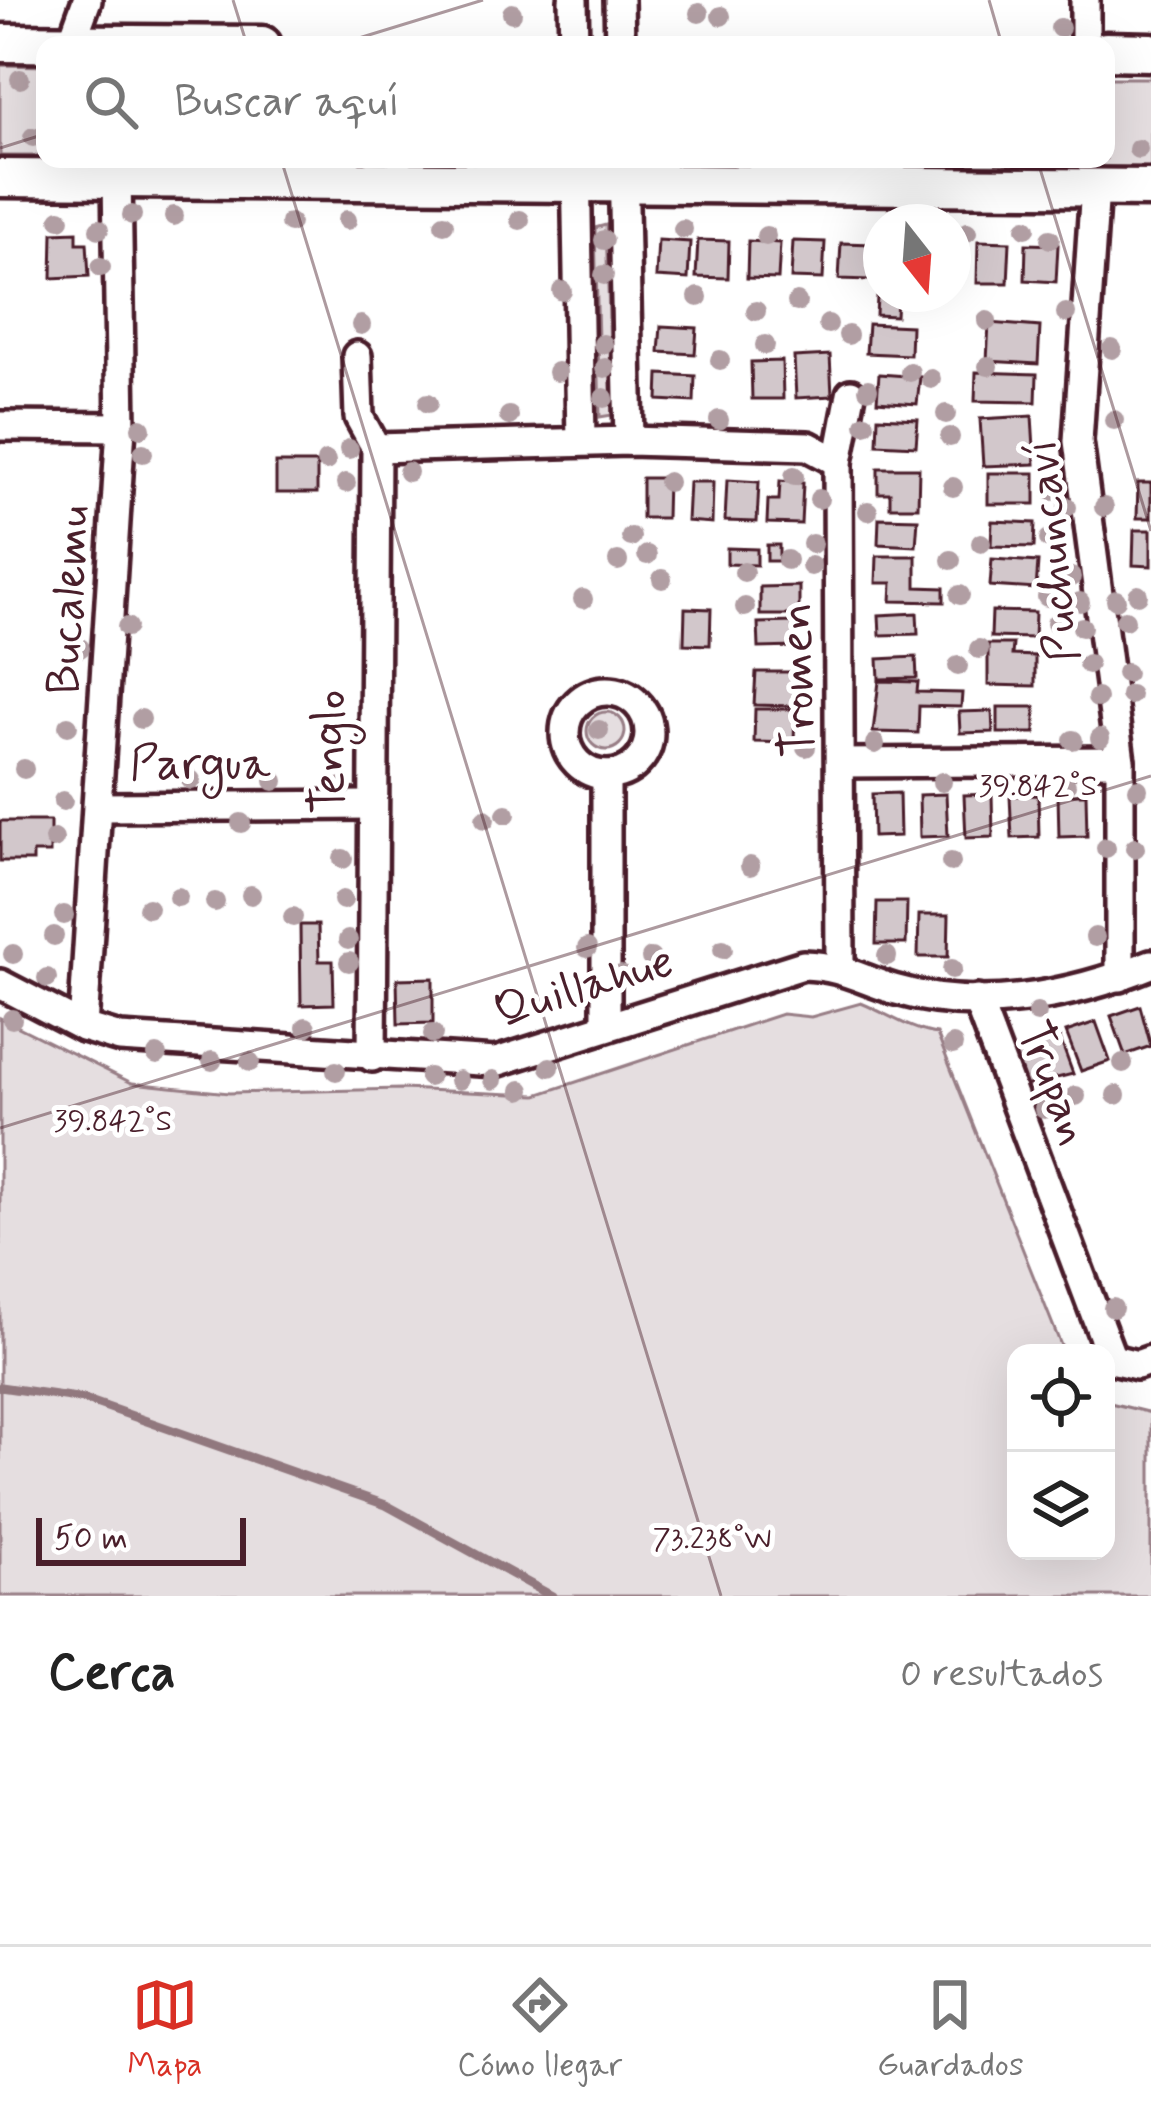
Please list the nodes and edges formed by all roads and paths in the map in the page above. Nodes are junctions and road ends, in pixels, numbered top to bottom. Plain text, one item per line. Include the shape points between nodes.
1 (86, 0) edge
2 (573, 0) edge
3 (619, 0) edge
4 (1085, 0) edge
5 (74, 36) edge
6 (574, 36) edge
7 (620, 36) edge
8 (1085, 36) edge
9 (0, 43) edge
10 (36, 44) edge
11 (1115, 51) edge
12 (1151, 52) edge
13 (576, 171) edge
14 (623, 171) edge
15 (0, 178) edge
16 (117, 178) junction
17 (1095, 188) junction
18 (1151, 188) edge
19 (626, 331) junction
20 (579, 332) junction
21 (357, 356) dead end
22 (851, 394) dead end
23 (0, 426) edge
24 (121, 428) junction
25 (581, 440) junction
26 (629, 441) junction
27 (376, 448) junction
28 (838, 462) junction
29 (1120, 761) junction
30 (842, 764) junction
31 (606, 775) dead end
32 (101, 806) junction
33 (370, 806) junction
34 (1151, 964) edge
35 (840, 966) junction
36 (1120, 977) junction
37 (0, 984) edge
38 (977, 1000) junction
39 (605, 1024) junction
40 (83, 1027) junction
41 (372, 1057) junction
42 (1151, 1360) edge

1 - 5 street
2 - 6 street
3 - 7 street
4 - 8 street
9 - 10 main road
11 - 12 main road
13 - 14 main road
13 - 16 main road
13 - 20 street
14 - 17 main road
14 - 19 street
15 - 16 main road
16 - 24 street, Bucalemu
17 - 18 main road
17 - 29 street, Puchuncaví via 1078,441
19 - 20 street
19 - 26 street
20 - 25 street
21 - 27 street, Tenglo via 359,417
22 - 28 street, Tromen
23 - 24 street
24 - 32 street, Bucalemu
25 - 26 street
25 - 27 street
26 - 28 street via 808,446
27 - 33 street, Tenglo
28 - 30 street, Tromen
29 - 30 street
29 - 36 street, Puchuncaví
30 - 35 street, Tromen
31 - 39 street
32 - 33 street, Pargua
32 - 40 street, Bucalemu
33 - 41 street, Tenglo
34 - 36 street, Quillahue
35 - 38 street, Quillahue via 894,989
35 - 39 street, Quillahue via 803,965
36 - 38 street, Quillahue via 1014,1002
37 - 40 street, Quillahue
38 - 42 street, Trupan via 1112,1359
39 - 41 street, Quillahue via 496,1062
40 - 41 street, Quillahue via 121,1038

